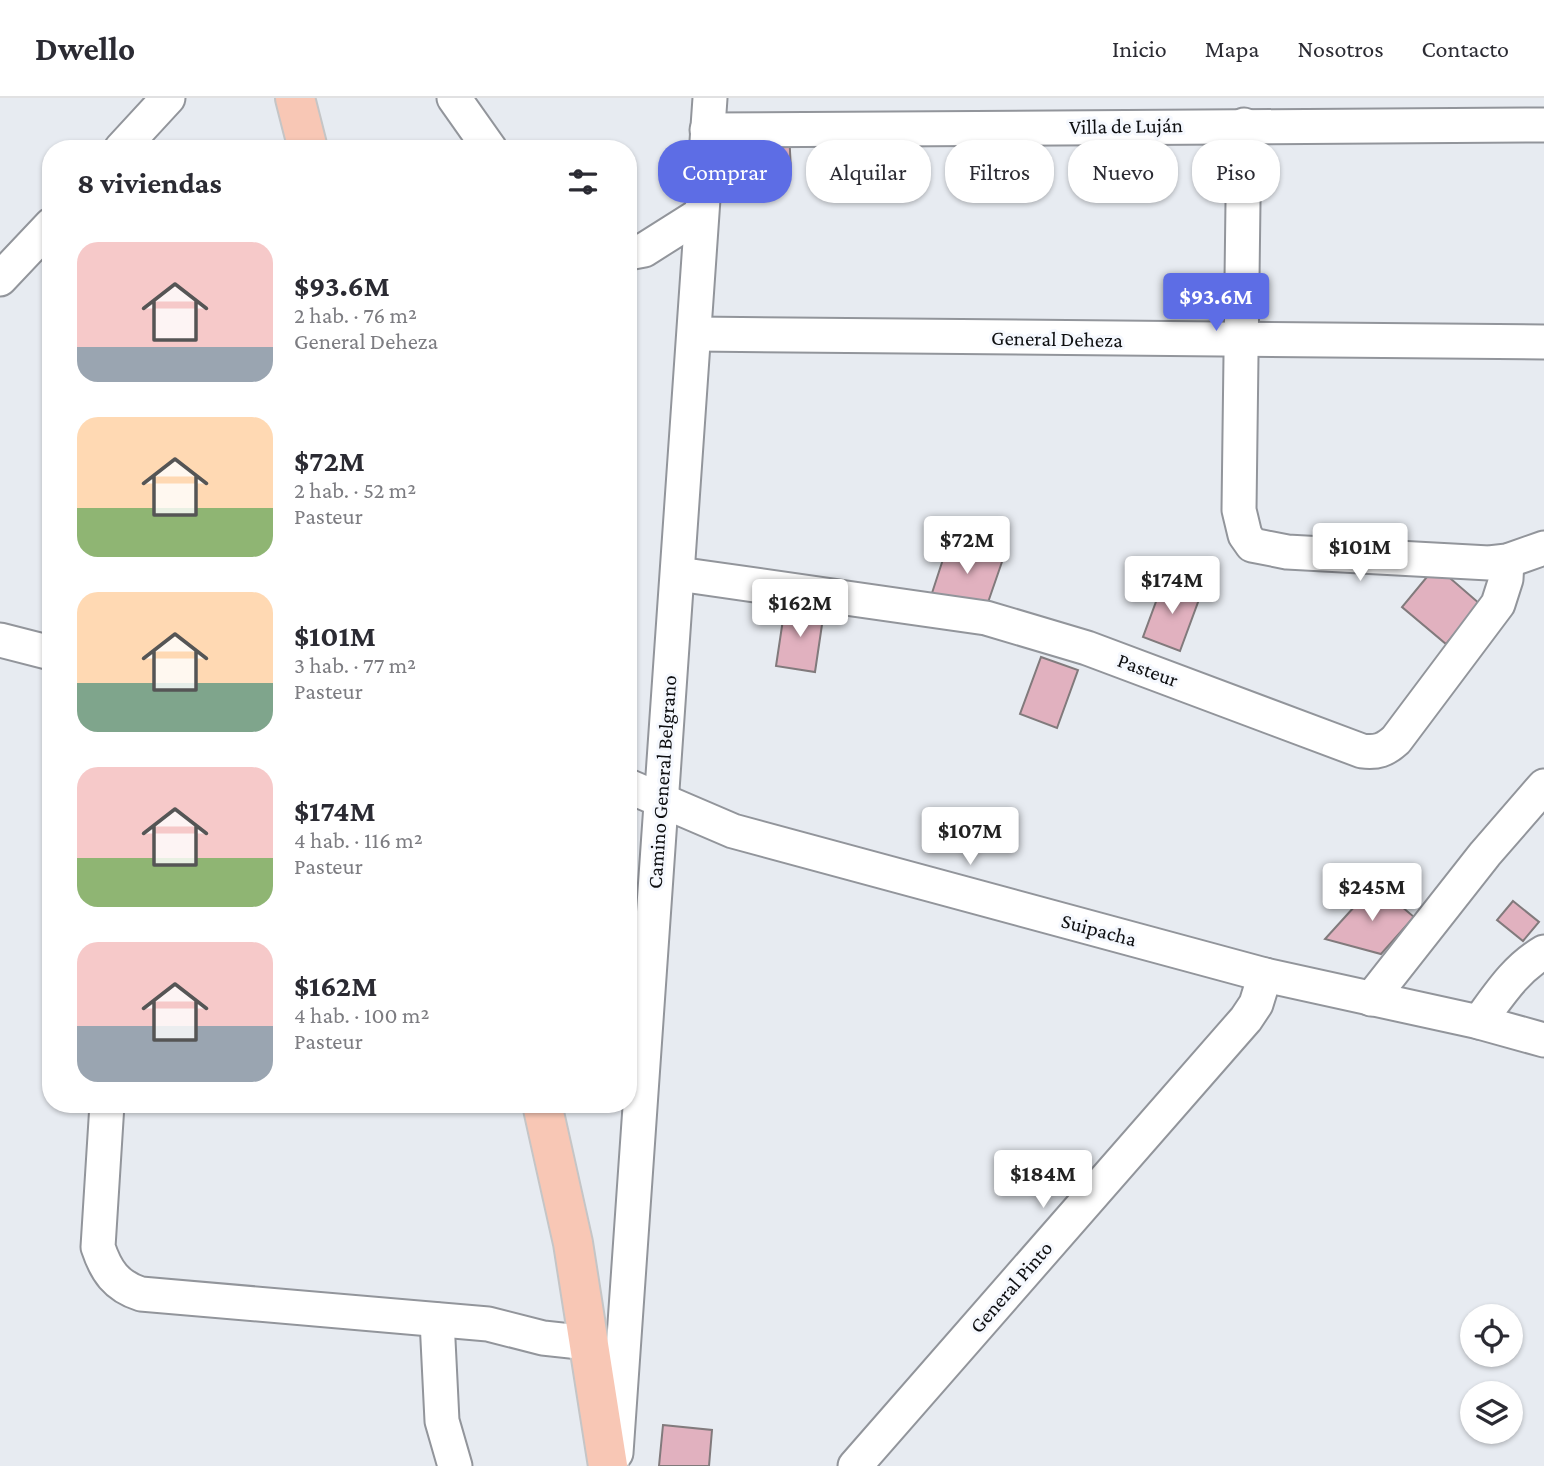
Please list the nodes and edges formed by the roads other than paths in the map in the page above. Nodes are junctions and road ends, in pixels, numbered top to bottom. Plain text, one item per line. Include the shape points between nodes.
1 (168, 98) edge
2 (295, 98) edge
3 (454, 98) edge
4 (709, 114) edge
5 (1244, 125) junction
6 (1544, 125) edge
7 (129, 140) edge
8 (306, 140) edge
9 (484, 140) edge
10 (701, 214) junction
11 (42, 235) edge
12 (637, 251) edge
13 (0, 279) edge
14 (695, 334) junction
15 (1243, 341) junction
16 (1544, 342) edge
17 (1544, 548) edge
18 (1507, 561) junction
19 (678, 573) junction
20 (0, 640) edge
21 (42, 651) edge
22 (1544, 786) edge
23 (637, 790) edge
24 (660, 800) junction
25 (1544, 952) edge
26 (1265, 975) junction
27 (1371, 999) junction
28 (1479, 1023) junction
29 (1544, 1040) edge
30 (106, 1113) edge
31 (544, 1113) edge
32 (437, 1320) junction
33 (589, 1343) junction
34 (455, 1466) edge
35 (608, 1466) edge
36 (615, 1466) edge
37 (855, 1466) edge

1 - 7 street
2 - 8 main road
3 - 9 street
4 - 5 street, Villa de Luján
4 - 10 street, Camino General Belgrano
5 - 6 street, Villa de Luján
5 - 15 street
10 - 12 street
10 - 14 street, Camino General Belgrano
11 - 13 street
14 - 15 street, General Deheza
14 - 19 street, Camino General Belgrano
15 - 16 street, General Deheza
15 - 18 street via 1239,510 1252,545 1287,552
17 - 18 street
18 - 19 street, Pasteur via 1498,604 1483,627 1396,740 1374,752 1087,648 986,618
19 - 24 street, Camino General Belgrano
20 - 21 street
22 - 27 street
23 - 24 street
24 - 26 street, Suipacha via 733,831
24 - 36 street, Camino General Belgrano
25 - 28 street via 1512,977
26 - 27 street, Suipacha
26 - 37 street, General Pinto via 1246,1019
27 - 28 street, Suipacha
28 - 29 street, Suipacha
30 - 32 street via 98,1247 115,1281 141,1294
31 - 33 main road
32 - 33 street via 488,1324 543,1338
32 - 34 street via 442,1421
33 - 35 main road

